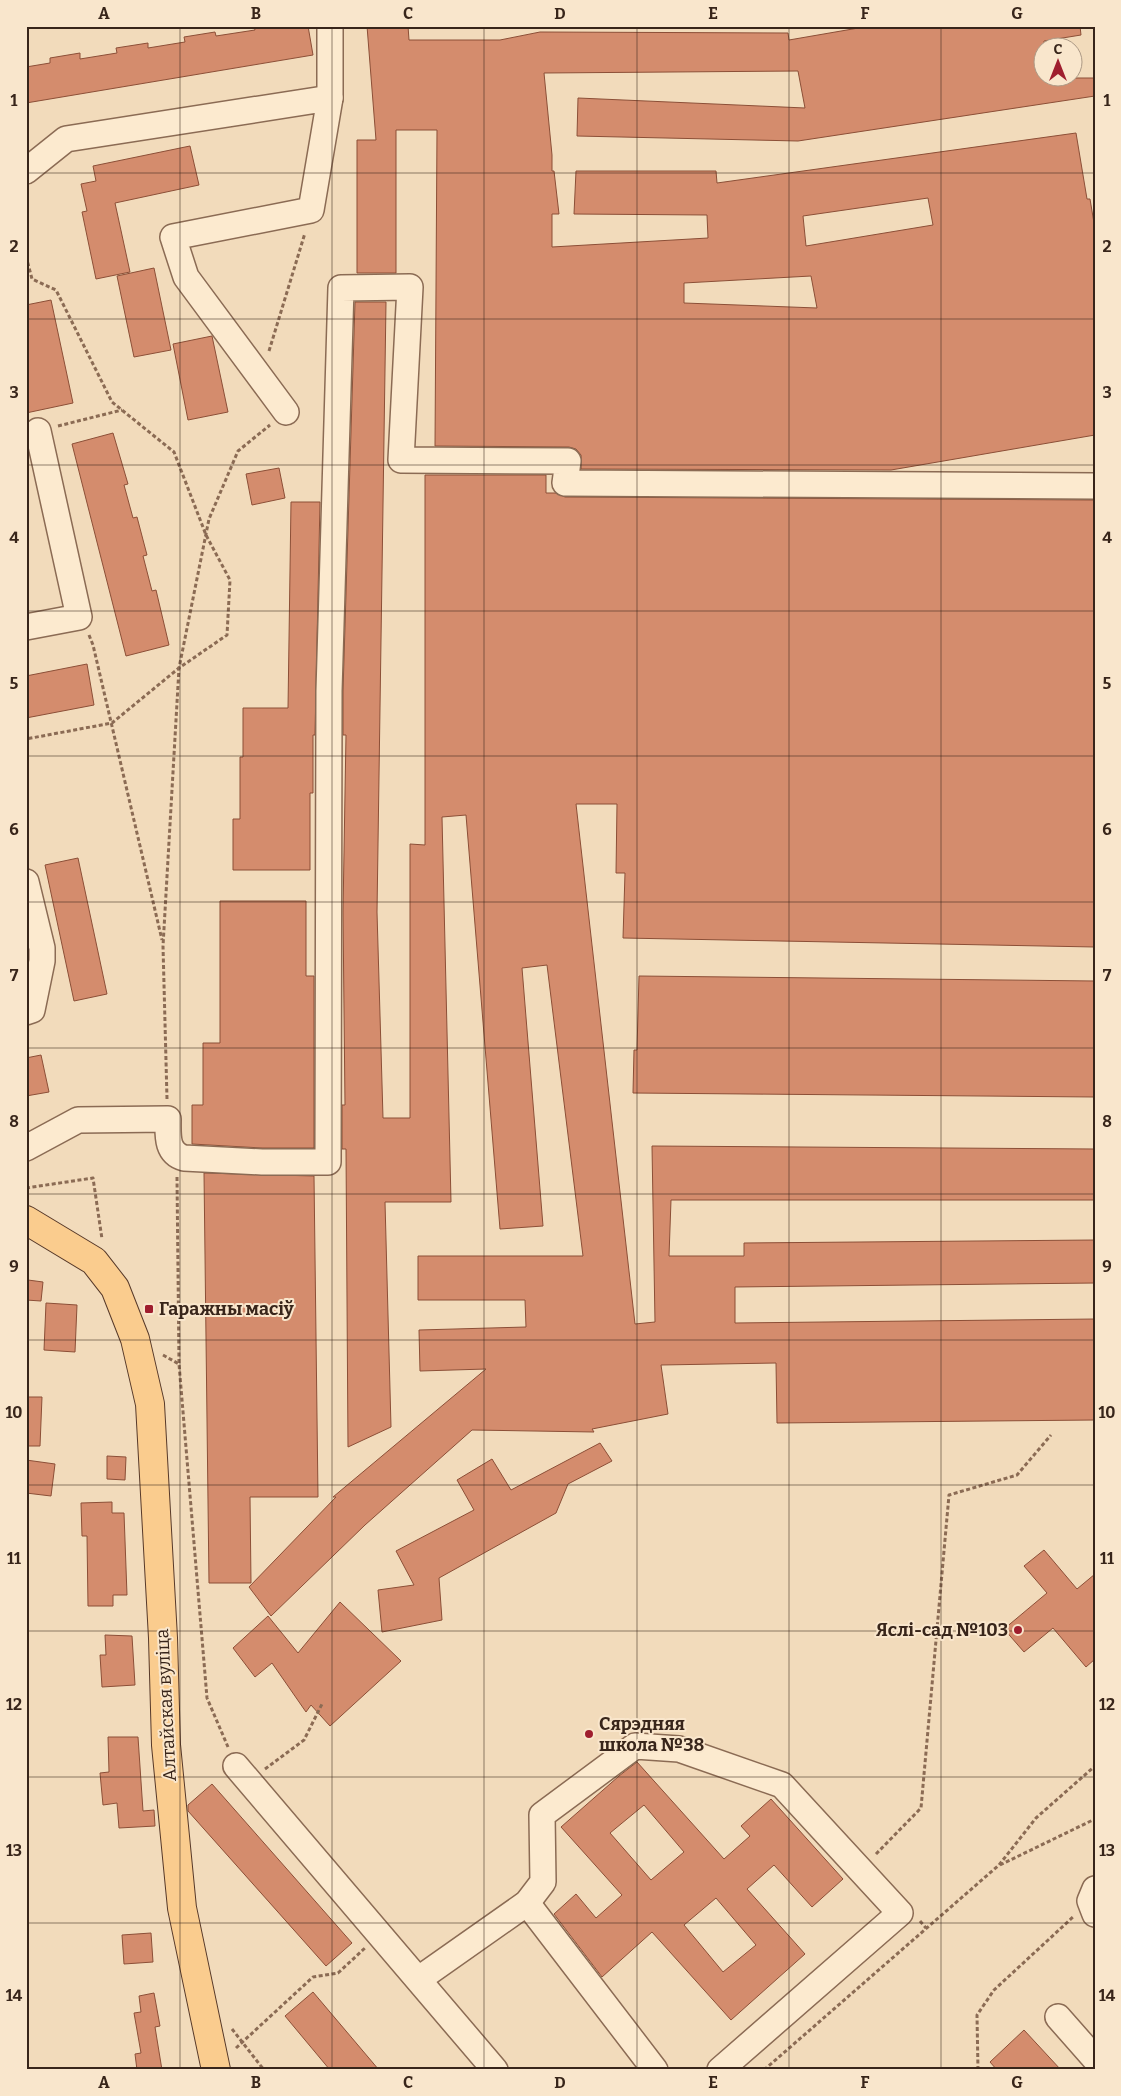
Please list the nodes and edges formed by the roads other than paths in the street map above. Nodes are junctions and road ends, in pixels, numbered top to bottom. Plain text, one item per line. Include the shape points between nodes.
1 (330, 26) edge
2 (330, 98) junction
3 (26, 171) edge
4 (286, 412) road end
5 (38, 431) road end
6 (1095, 486) edge
7 (26, 627) edge
8 (26, 882) edge
9 (26, 1012) edge
10 (26, 1148) edge
11 (26, 1220) edge
12 (242, 1773) road end
13 (527, 1903) junction
14 (419, 1979) junction
15 (1058, 2017) dead end
16 (1095, 2059) edge
17 (224, 2061) edge
18 (495, 2070) edge
19 (655, 2070) edge
20 (720, 2070) edge

1 - 2 street
2 - 3 street via 66,139
2 - 4 street via 311,210 173,237 186,277
5 - 7 street via 79,617
6 - 10 street via 565,482 568,460 401,460 410,287 342,288 329,691 328,1162 184,1158 177,1156 169,1144 168,1119 78,1120
8 - 9 street via 42,948 32,1010
11 - 17 main road, Алтайская вуліца via 94,1262 115,1288 135,1338 150,1404 166,1745 182,1908
12 - 14 street
13 - 14 street
13 - 19 street
13 - 20 street via 543,1882 542,1815 635,1746 679,1749 782,1785 900,1913
14 - 18 street
15 - 16 street

